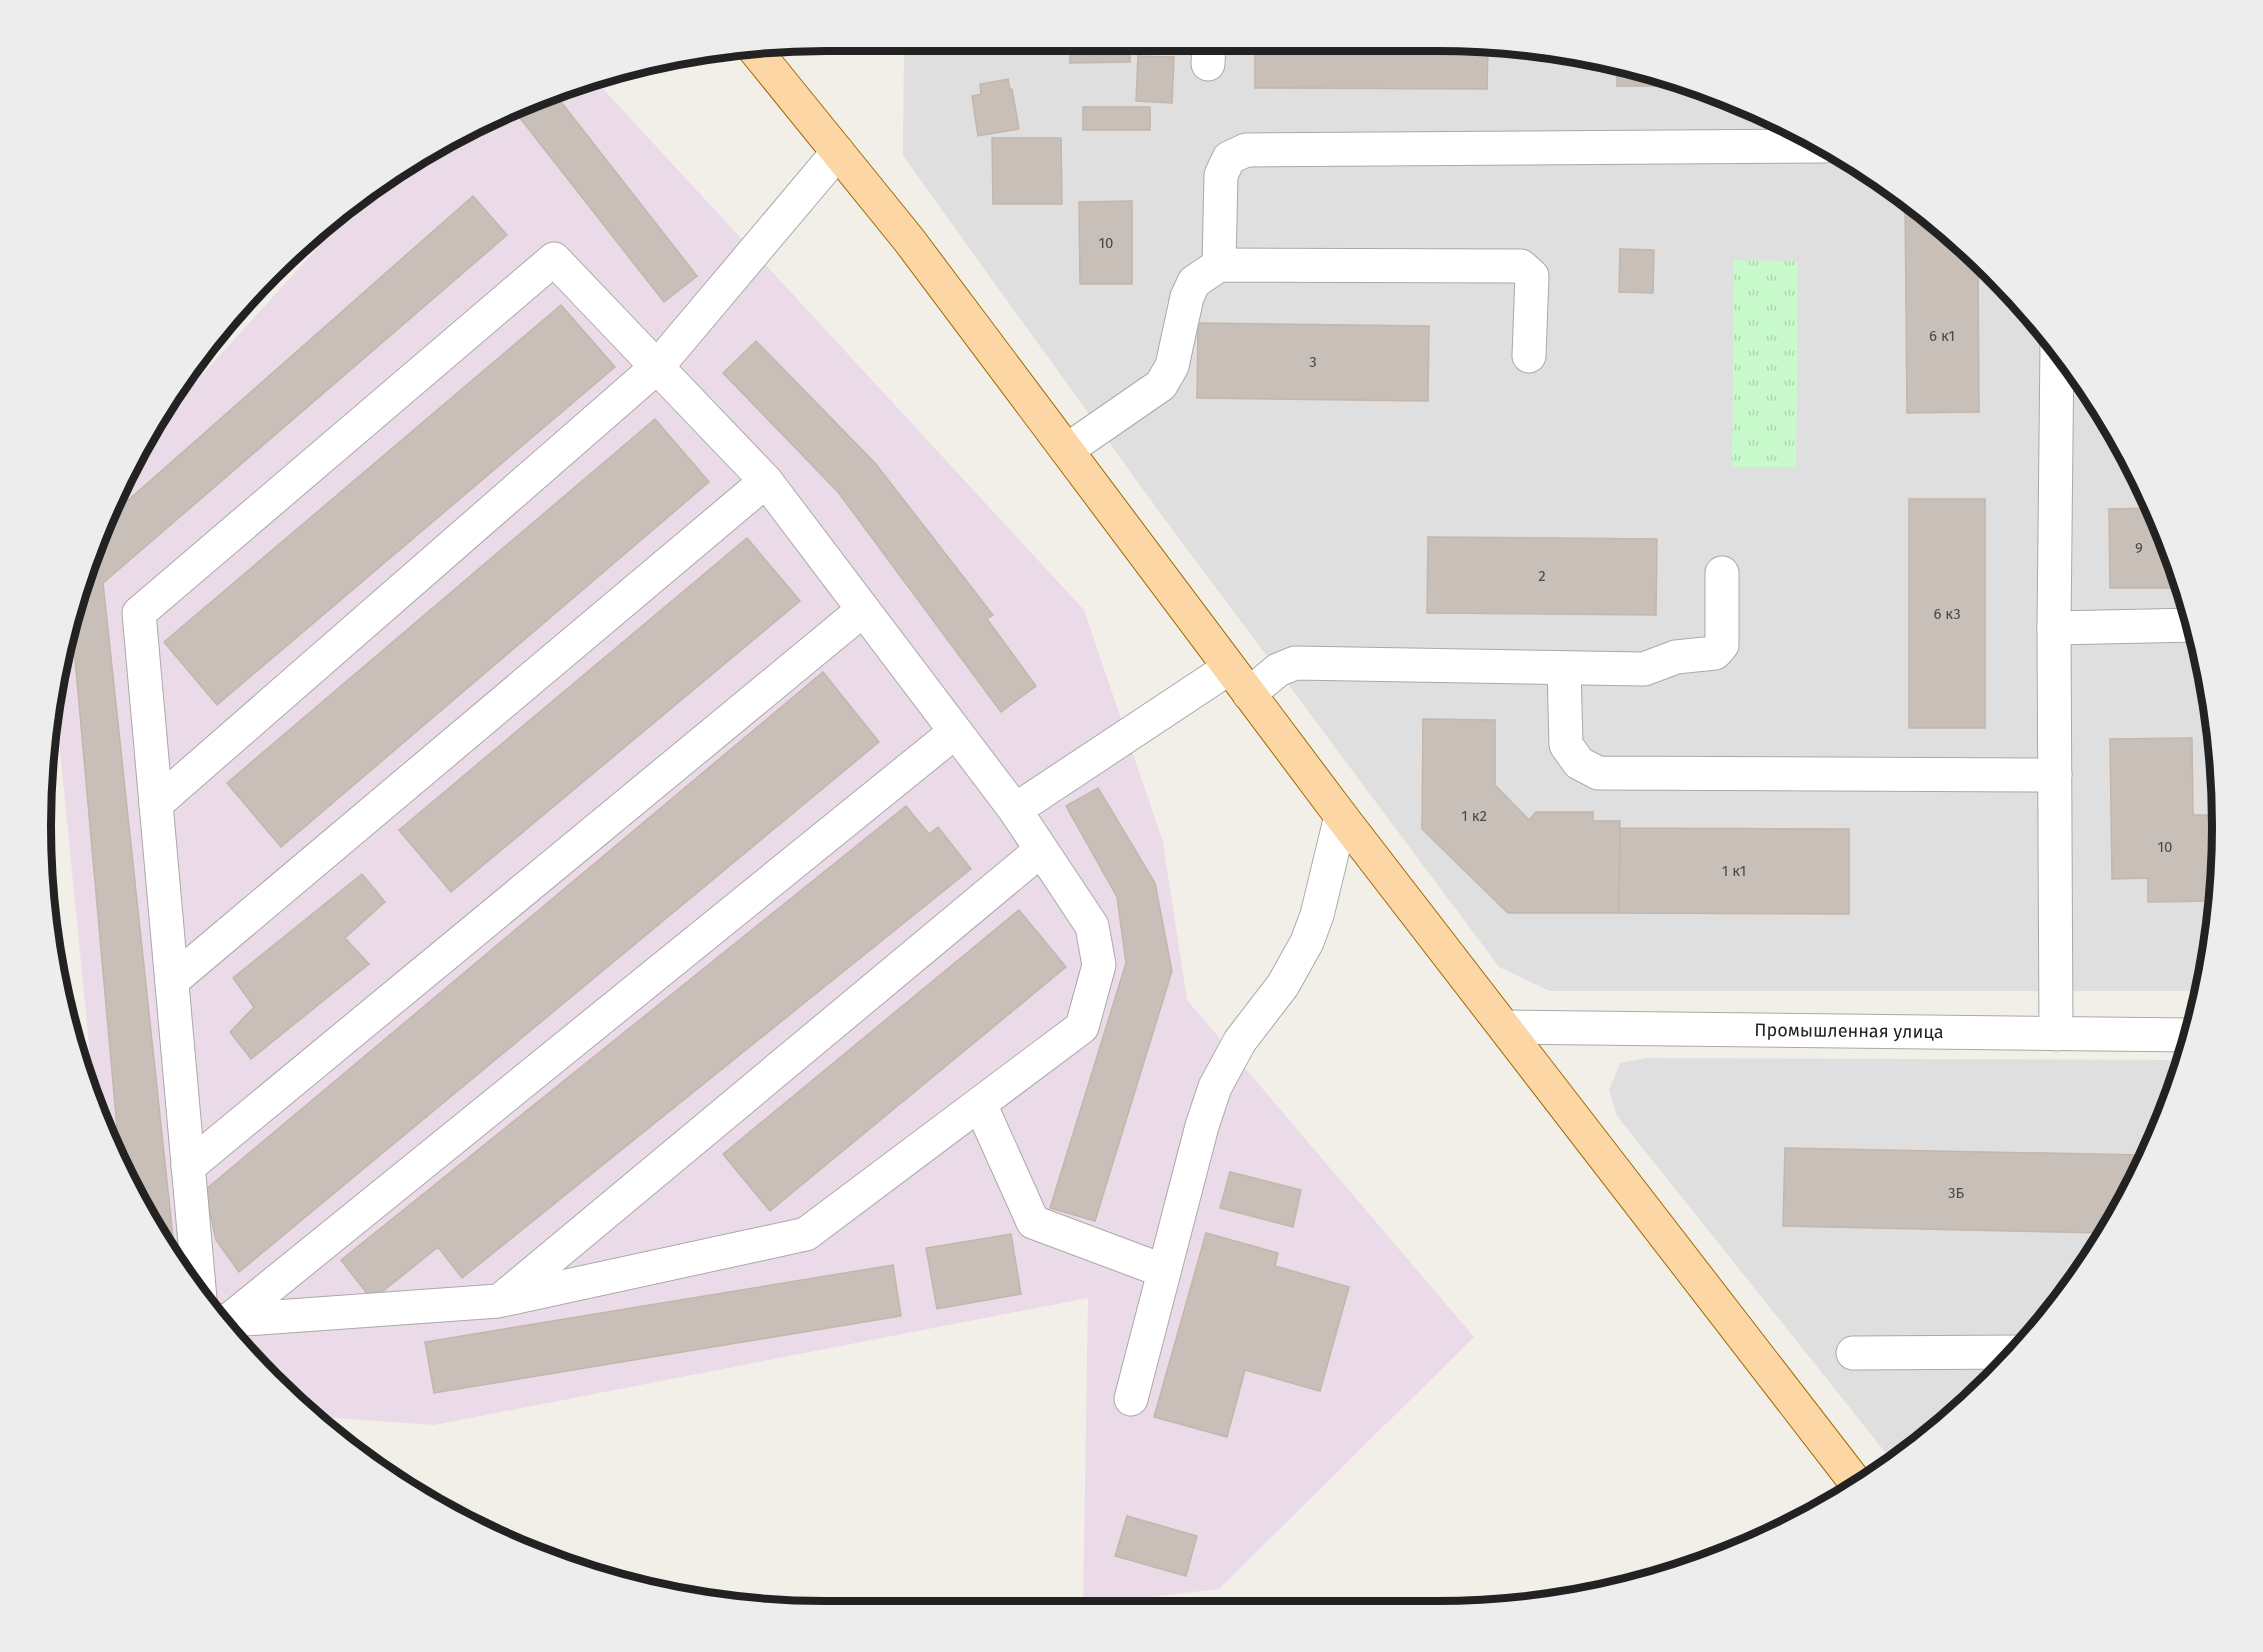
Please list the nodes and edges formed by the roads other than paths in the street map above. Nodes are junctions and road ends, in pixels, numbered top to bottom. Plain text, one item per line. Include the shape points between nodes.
1 (759, 55) edge
2 (1808, 146) edge
3 (838, 152) junction
4 (1219, 264) junction
5 (1529, 356) dead end
6 (2057, 361) edge
7 (657, 367) junction
8 (1067, 450) junction
9 (766, 481) junction
10 (1722, 573) dead end
11 (863, 610) junction
12 (2186, 625) edge
13 (2054, 627) junction
14 (1229, 668) junction
15 (1564, 668) junction
16 (1249, 694) junction
17 (955, 732) junction
18 (2055, 775) junction
19 (156, 804) junction
20 (1014, 810) junction
21 (1341, 816) junction
22 (1041, 850) junction
23 (172, 981) junction
24 (1505, 1028) junction
25 (2056, 1034) junction
26 (2181, 1042) edge
27 (980, 1104) junction
28 (188, 1167) junction
29 (1164, 1271) junction
30 (198, 1280) edge
31 (498, 1301) junction
32 (227, 1318) edge
33 (229, 1320) edge
34 (2006, 1352) edge
35 (1853, 1353) dead end
36 (1131, 1399) dead end
37 (1853, 1480) edge

1 - 3 main road
2 - 4 street via 1246,150 1229,158 1221,175
3 - 7 street
3 - 8 main road
4 - 5 street via 1521,266 1532,276
4 - 8 street via 1194,282 1172,366 1161,384
6 - 13 street
7 - 9 street
7 - 19 street
7 - 19 street via 554,259 139,613
8 - 14 main road
9 - 11 street
9 - 23 street
10 - 15 street via 1722,645 1715,654 1676,657 1644,669
11 - 17 street
11 - 28 street
12 - 13 street
13 - 18 street
14 - 16 main road
14 - 20 street
15 - 16 street via 1295,663 1278,670
15 - 18 street via 1566,745 1579,763 1598,772
16 - 21 main road
17 - 20 street
17 - 32 street
18 - 25 street
19 - 23 street
20 - 22 street
21 - 24 main road
21 - 29 street via 1307,942 1283,986 1240,1041 1215,1087
22 - 27 street via 1092,926 1099,965 1082,1027
22 - 31 street
23 - 28 street
24 - 25 street, Промышленная улица
24 - 37 main road
25 - 26 street, Промышленная улица
27 - 29 street via 1033,1222
27 - 31 street via 806,1234
28 - 30 street
29 - 36 street
31 - 33 street
34 - 35 street

